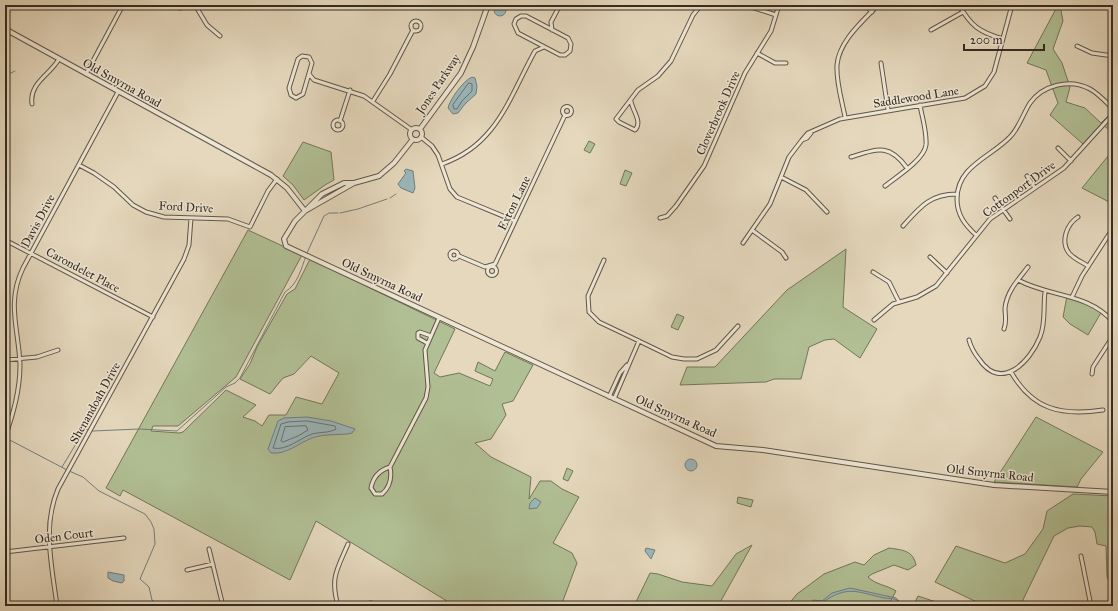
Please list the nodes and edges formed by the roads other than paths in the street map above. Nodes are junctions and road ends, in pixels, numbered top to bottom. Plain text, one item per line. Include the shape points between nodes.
1 (123, 5) edge
2 (167, 5) edge
3 (195, 5) edge
4 (488, 5) edge
5 (560, 5) edge
6 (701, 5) edge
7 (745, 5) edge
8 (779, 5) edge
9 (865, 5) edge
10 (878, 5) edge
11 (959, 5) edge
12 (1012, 5) edge
13 (872, 12) junction
14 (963, 12) junction
15 (776, 15) junction
16 (550, 22) junction
17 (543, 25) junction
18 (5, 29) edge
19 (413, 30) dead end
20 (552, 30) junction
21 (931, 30) dead end
22 (220, 36) dead end
23 (1003, 39) junction
24 (533, 41) junction
25 (1077, 46) dead end
26 (544, 47) junction
27 (535, 50) junction
28 (757, 53) junction
29 (1113, 56) edge
30 (59, 59) junction
31 (786, 63) dead end
32 (881, 63) dead end
33 (86, 74) junction
34 (309, 74) junction
35 (314, 80) junction
36 (306, 83) junction
37 (350, 90) junction
38 (118, 92) junction
39 (373, 101) junction
40 (631, 102) junction
41 (32, 104) dead end
42 (920, 105) junction
43 (1113, 109) edge
44 (888, 110) junction
45 (1113, 114) edge
46 (565, 115) dead end
47 (845, 117) junction
48 (340, 121) dead end
49 (420, 129) junction
50 (412, 130) junction
51 (421, 137) junction
52 (413, 139) junction
53 (1058, 148) dead end
54 (851, 156) dead end
55 (1070, 161) junction
56 (442, 164) junction
57 (79, 165) junction
58 (907, 168) junction
59 (1027, 176) dead end
60 (781, 177) junction
61 (277, 179) junction
62 (885, 186) dead end
63 (1035, 188) junction
64 (957, 194) junction
65 (995, 198) dead end
66 (1003, 208) junction
67 (304, 211) junction
68 (827, 212) dead end
69 (1078, 217) dead end
70 (191, 218) junction
71 (660, 218) dead end
72 (1010, 219) dead end
73 (515, 221) junction
74 (903, 226) dead end
75 (1113, 228) edge
76 (752, 230) junction
77 (976, 235) junction
78 (5, 240) edge
79 (743, 243) dead end
80 (31, 253) junction
81 (459, 256) dead end
82 (786, 258) dead end
83 (930, 258) dead end
84 (604, 260) dead end
85 (1088, 266) junction
86 (1028, 267) dead end
87 (874, 272) dead end
88 (947, 273) junction
89 (1018, 280) junction
90 (1045, 292) junction
91 (1072, 297) junction
92 (899, 302) junction
93 (152, 317) junction
94 (440, 318) junction
95 (874, 320) dead end
96 (1113, 322) edge
97 (738, 326) dead end
98 (1004, 329) dead end
99 (431, 336) junction
100 (1113, 336) edge
101 (969, 340) dead end
102 (639, 341) junction
103 (427, 343) junction
104 (58, 350) dead end
105 (20, 359) junction
106 (5, 360) edge
107 (627, 365) junction
108 (1011, 372) junction
109 (1092, 374) dead end
110 (609, 397) junction
111 (614, 399) junction
112 (1103, 410) dead end
113 (5, 437) edge
114 (390, 467) junction
115 (1113, 492) edge
116 (124, 538) dead end
117 (348, 544) dead end
118 (50, 547) junction
119 (210, 549) dead end
120 (5, 552) edge
121 (1081, 556) dead end
122 (213, 564) junction
123 (187, 570) dead end
124 (57, 606) edge
125 (223, 606) edge
126 (338, 606) edge
127 (352, 606) edge
128 (384, 606) edge
129 (1091, 606) edge

1 - 33 street
2 - 3 street via 180,8
3 - 22 street via 207,25
4 - 49 street, Jones Parkway via 461,73
5 - 16 street
6 - 40 street via 668,66 638,90
7 - 15 street
8 - 15 street, Cloverbrook Drive
9 - 13 street
10 - 13 street
11 - 14 street
12 - 23 street, Saddlewood Lane
13 - 47 street via 849,37 838,60 838,77
14 - 21 street
14 - 23 street via 981,32
15 - 28 street, Cloverbrook Drive via 770,33
16 - 17 street
16 - 20 street
17 - 20 street
17 - 24 street via 526,16 515,21 516,31
18 - 30 street, Old Smyrna Road
19 - 39 street
20 - 26 street via 569,39 570,50 561,55
23 - 42 street, Saddlewood Lane via 992,77 982,89 961,99
24 - 26 street
24 - 27 street
25 - 29 street via 1087,52
26 - 27 street
27 - 56 street via 487,136 470,151
28 - 31 street via 775,63
28 - 71 street, Cloverbrook Drive via 745,73 701,172 676,206
30 - 33 street, Old Smyrna Road
30 - 41 street via 54,68 37,84 32,95
32 - 44 street
33 - 38 street, Old Smyrna Road
34 - 35 street
34 - 36 street
34 - 36 street via 312,61 308,56 302,56 298,59 289,88 291,95 300,97
35 - 36 street
35 - 37 street
37 - 39 street
37 - 48 street
38 - 57 street, Davis Drive
38 - 61 street, Old Smyrna Road
39 - 50 street
40 - 40 street via 616,119 635,130 638,126
42 - 44 street, Saddlewood Lane
42 - 58 street via 926,139 925,148 920,157
43 - 64 street via 1094,92 1081,86 1062,84 1046,89 1033,99 1009,138 965,173
44 - 47 street, Saddlewood Lane
45 - 55 street, Cottonport Drive
46 - 73 street, Exton Lane
47 - 60 street, Saddlewood Lane via 805,135 792,152
49 - 50 street
49 - 51 street
50 - 52 street via 410,134
51 - 52 street
51 - 56 street via 436,151
52 - 67 street via 386,171 328,190
53 - 55 street
54 - 58 street via 884,150 897,156
55 - 63 street, Cottonport Drive via 1054,176
56 - 73 street via 450,189 457,197
57 - 70 street, Ford Drive via 114,187 133,205 146,212 164,217
57 - 80 street, Davis Drive
58 - 62 street
59 - 63 street
60 - 68 street via 806,190
60 - 76 street, Saddlewood Lane via 770,204
61 - 67 street, Old Smyrna Road
61 - 70 street, Ford Drive via 250,227 228,219
63 - 66 street, Cottonport Drive
64 - 74 street via 932,199
64 - 77 street via 961,218
65 - 66 street
66 - 72 street
66 - 77 street, Cottonport Drive
67 - 94 street, Old Smyrna Road via 284,238 286,246
69 - 85 street via 1066,231 1065,244 1071,255
70 - 93 street, Shenandoah Drive via 188,251
73 - 81 street, Exton Lane via 495,264 484,266
75 - 85 street
76 - 79 street, Saddlewood Lane
76 - 82 street via 782,252
77 - 88 street, Cottonport Drive
78 - 80 street, Carondelet Place
80 - 93 street, Carondelet Place
80 - 105 street, Davis Drive via 19,276 14,298
83 - 88 street
84 - 102 street via 588,296 589,312 599,322
85 - 91 street
86 - 89 street
87 - 92 street via 890,283
88 - 92 street, Cottonport Drive via 936,286 921,295
89 - 90 street
89 - 98 street via 1007,301
90 - 91 street
90 - 108 street via 1040,338 1023,365
91 - 96 street via 1097,307
92 - 95 street, Cottonport Drive via 885,309
93 - 118 street, Shenandoah Drive via 51,506 48,524
94 - 99 street
94 - 110 street, Old Smyrna Road
97 - 102 street via 716,350 697,359 678,359
99 - 103 street
99 - 103 street via 418,333 418,338
100 - 109 street via 1093,367
101 - 108 street via 977,357 987,368 996,372
102 - 107 street
103 - 114 street via 424,355 428,393
104 - 105 street
105 - 106 street
105 - 113 street, Davis Drive via 16,401
107 - 110 street via 620,373
107 - 111 street
108 - 112 street via 1024,392 1046,406 1074,412
110 - 111 street, Old Smyrna Road
111 - 115 street, Old Smyrna Road via 691,436 721,447 763,450 994,485
114 - 114 street via 391,478 387,488 382,494 374,493 371,488 374,479
116 - 118 street, Oden Court
117 - 126 street via 334,580
118 - 120 street, Oden Court
118 - 124 street, Shenandoah Drive
119 - 122 street
121 - 129 street
122 - 123 street
122 - 125 street
127 - 128 street via 371,602

